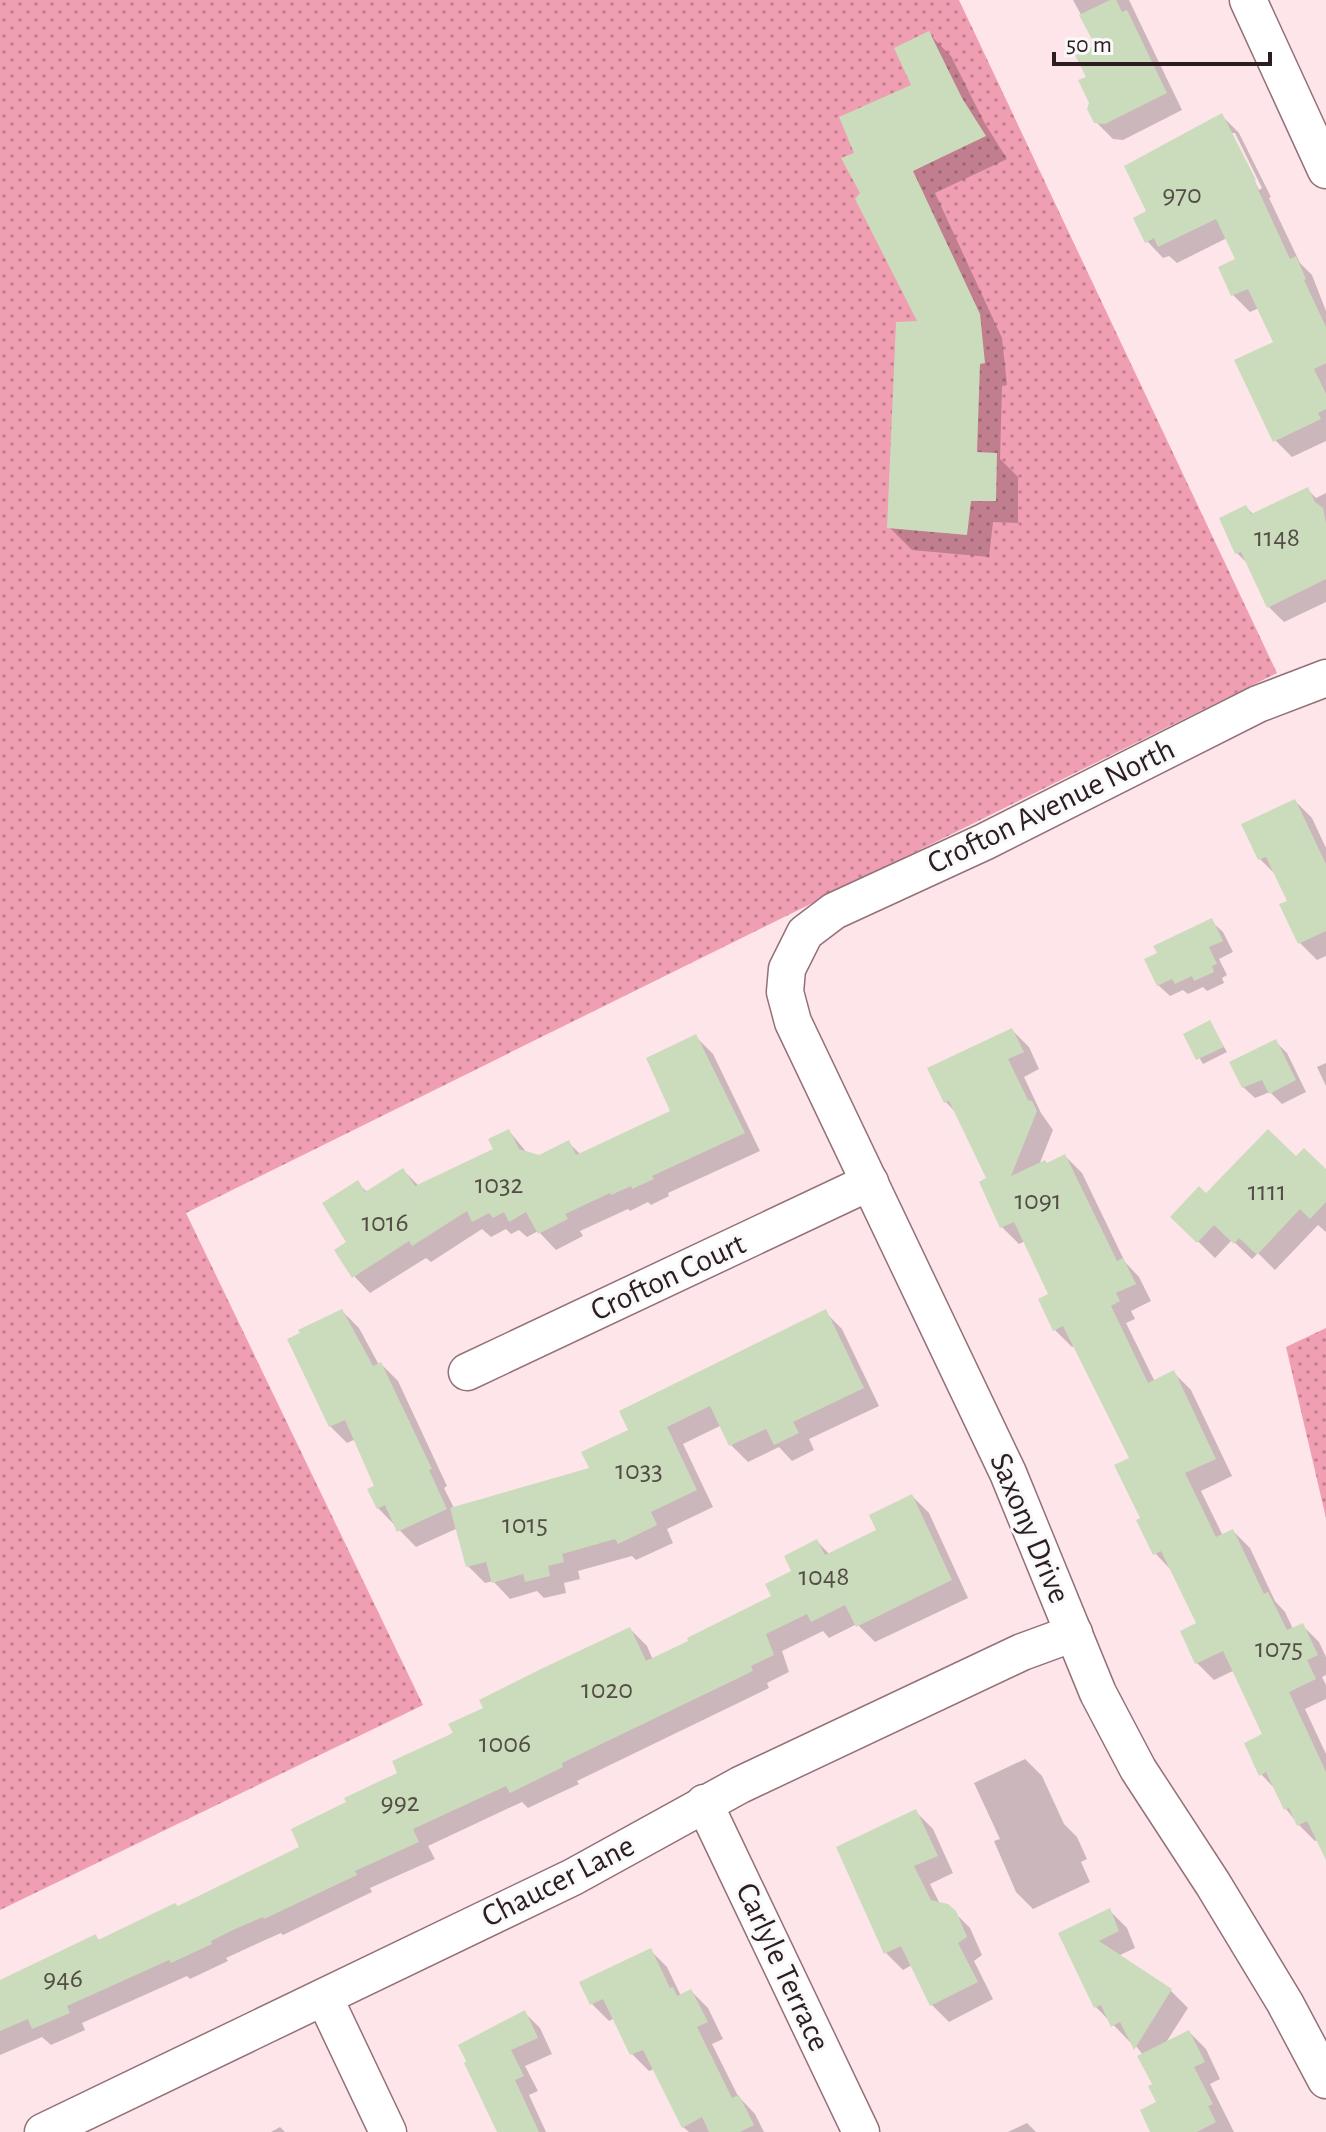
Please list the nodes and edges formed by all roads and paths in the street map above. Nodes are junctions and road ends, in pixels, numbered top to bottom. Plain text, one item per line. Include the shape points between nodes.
1 (1248, 0) edge
2 (1326, 170) edge
3 (1326, 678) edge
4 (793, 956) joint
5 (870, 1182) junction
6 (467, 1372) dead end
7 (1074, 1633) junction
8 (704, 1803) junction
9 (324, 1997) junction
10 (1326, 2080) edge
11 (43, 2132) edge
12 (388, 2132) edge
13 (861, 2132) edge

1 - 2 street
3 - 4 street, Crofton Avenue North via 1258,704 834,911 805,933
4 - 5 street, Saxony Drive via 785,992 793,1022
5 - 6 street, Crofton Court
5 - 7 street, Saxony Drive via 1008,1473
7 - 8 street, Chaucer Lane via 1022,1652
7 - 10 street, Saxony Drive via 1138,1769 1285,2003
8 - 9 street, Chaucer Lane via 573,1877
8 - 13 street, Carlyle Terrace
9 - 11 street, Chaucer Lane
9 - 12 street

